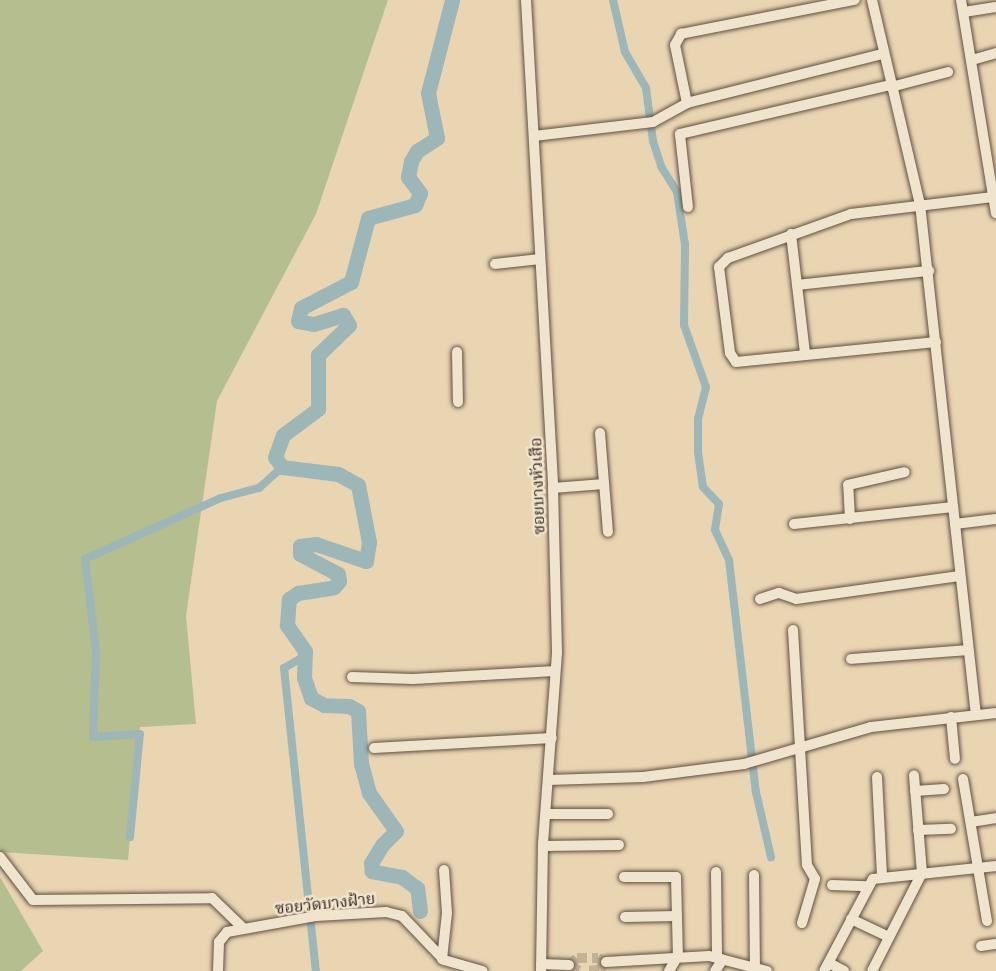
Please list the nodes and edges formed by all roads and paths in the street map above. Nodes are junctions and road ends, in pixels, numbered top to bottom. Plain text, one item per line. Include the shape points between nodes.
1 (526, 0) edge
2 (855, 0) edge
3 (872, 0) edge
4 (961, 0) edge
5 (996, 7) edge
6 (964, 12) junction
7 (996, 53) edge
8 (882, 54) junction
9 (972, 60) junction
10 (948, 72) dead end
11 (891, 86) junction
12 (687, 103) junction
13 (534, 136) junction
14 (993, 197) junction
15 (920, 204) junction
16 (688, 207) dead end
17 (996, 213) edge
18 (791, 234) junction
19 (540, 259) junction
20 (495, 264) dead end
21 (929, 271) junction
22 (797, 285) junction
23 (936, 342) junction
24 (457, 352) dead end
25 (805, 354) junction
26 (459, 402) dead end
27 (600, 433) dead end
28 (905, 472) dead end
29 (604, 484) junction
30 (553, 488) junction
31 (953, 507) junction
32 (850, 519) junction
33 (996, 519) edge
34 (794, 524) dead end
35 (955, 524) junction
36 (608, 532) dead end
37 (959, 576) junction
38 (760, 599) dead end
39 (793, 630) dead end
40 (967, 650) junction
41 (851, 659) dead end
42 (555, 671) junction
43 (352, 677) dead end
44 (996, 713) edge
45 (976, 715) junction
46 (951, 717) junction
47 (552, 738) junction
48 (801, 747) junction
49 (374, 748) dead end
50 (955, 759) dead end
51 (914, 775) dead end
52 (877, 777) dead end
53 (963, 779) dead end
54 (549, 780) junction
55 (944, 789) dead end
56 (915, 791) junction
57 (546, 814) junction
58 (608, 814) dead end
59 (996, 818) edge
60 (970, 822) junction
61 (951, 829) dead end
62 (918, 830) junction
63 (619, 845) dead end
64 (543, 846) junction
65 (0, 856) edge
66 (996, 867) edge
67 (979, 869) junction
68 (444, 870) dead end
69 (716, 872) dead end
70 (922, 873) junction
71 (754, 875) dead end
72 (882, 876) junction
73 (624, 877) dead end
74 (832, 885) dead end
75 (867, 886) junction
76 (677, 916) junction
77 (625, 917) dead end
78 (851, 919) junction
79 (987, 921) dead end
80 (802, 923) dead end
81 (243, 928) junction
82 (890, 937) junction
83 (996, 944) edge
84 (981, 946) dead end
85 (678, 957) junction
86 (720, 958) junction
87 (442, 959) junction
88 (628, 960) junction
89 (606, 962) dead end
90 (569, 965) dead end
91 (827, 967) edge
92 (541, 968) edge
93 (761, 970) edge
94 (218, 971) edge
95 (482, 971) edge
96 (622, 971) edge
97 (669, 971) edge
98 (715, 971) edge
99 (844, 971) edge
100 (873, 971) edge

1 - 13 street, ซอยบางหัวเสือ
2 - 12 street via 681,34 675,45
3 - 8 street
4 - 6 street
5 - 6 street
6 - 9 street
7 - 9 street
8 - 11 street
8 - 12 street
9 - 14 street
10 - 11 street
11 - 15 street
11 - 16 street via 680,134
12 - 13 street via 653,122
13 - 19 street, ซอยบางหัวเสือ
14 - 15 street
14 - 17 street
15 - 18 street via 851,214
15 - 21 street
18 - 22 street
18 - 25 street via 728,258 719,267 719,278 732,358 741,362
19 - 20 street
19 - 30 street, ซอยบางหัวเสือ
21 - 22 street
21 - 23 street
22 - 25 street
23 - 25 street
23 - 31 street
24 - 26 street
27 - 29 street
28 - 32 street via 848,485
29 - 30 street
29 - 36 street
30 - 42 street, ซอยบางหัวเสือ
31 - 32 street
31 - 35 street
32 - 34 street
33 - 35 street
35 - 37 street
37 - 38 street via 796,598 779,593
37 - 40 street
39 - 48 street
40 - 41 street
40 - 45 street
42 - 43 street via 413,679
42 - 47 street, ซอยบางหัวเสือ
44 - 45 street
45 - 46 street
46 - 48 street via 871,727
46 - 50 street
47 - 49 street
47 - 54 street, ซอยบางหัวเสือ
48 - 54 street via 744,764 643,777
48 - 80 street via 807,865 815,879
51 - 56 street
52 - 72 street
53 - 60 street
54 - 57 street, ซอยบางหัวเสือ
55 - 56 street
56 - 62 street
57 - 58 street
57 - 64 street, ซอยบางหัวเสือ
59 - 60 street
60 - 67 street
61 - 62 street
62 - 70 street
63 - 64 street
64 - 92 street, ซอยบางหัวเสือ
65 - 81 street via 33,900 212,898
66 - 67 street
67 - 70 street
67 - 79 street
68 - 87 street via 447,913
69 - 86 street
70 - 72 street
70 - 82 street
71 - 93 street
72 - 75 street
73 - 76 street via 673,875 677,880
74 - 75 street
75 - 78 street
76 - 77 street
76 - 85 street
78 - 82 street
78 - 91 street
81 - 87 street, ซอยวัดบางฝ้าย via 316,916 394,912 410,922
81 - 94 street, ซอยวัดบางฝ้าย via 222,935
82 - 100 street
83 - 84 street
85 - 86 street
85 - 88 street
85 - 97 street
86 - 93 street
86 - 98 street
87 - 95 street
88 - 89 street
88 - 96 street
90 - 92 street
91 - 99 street

